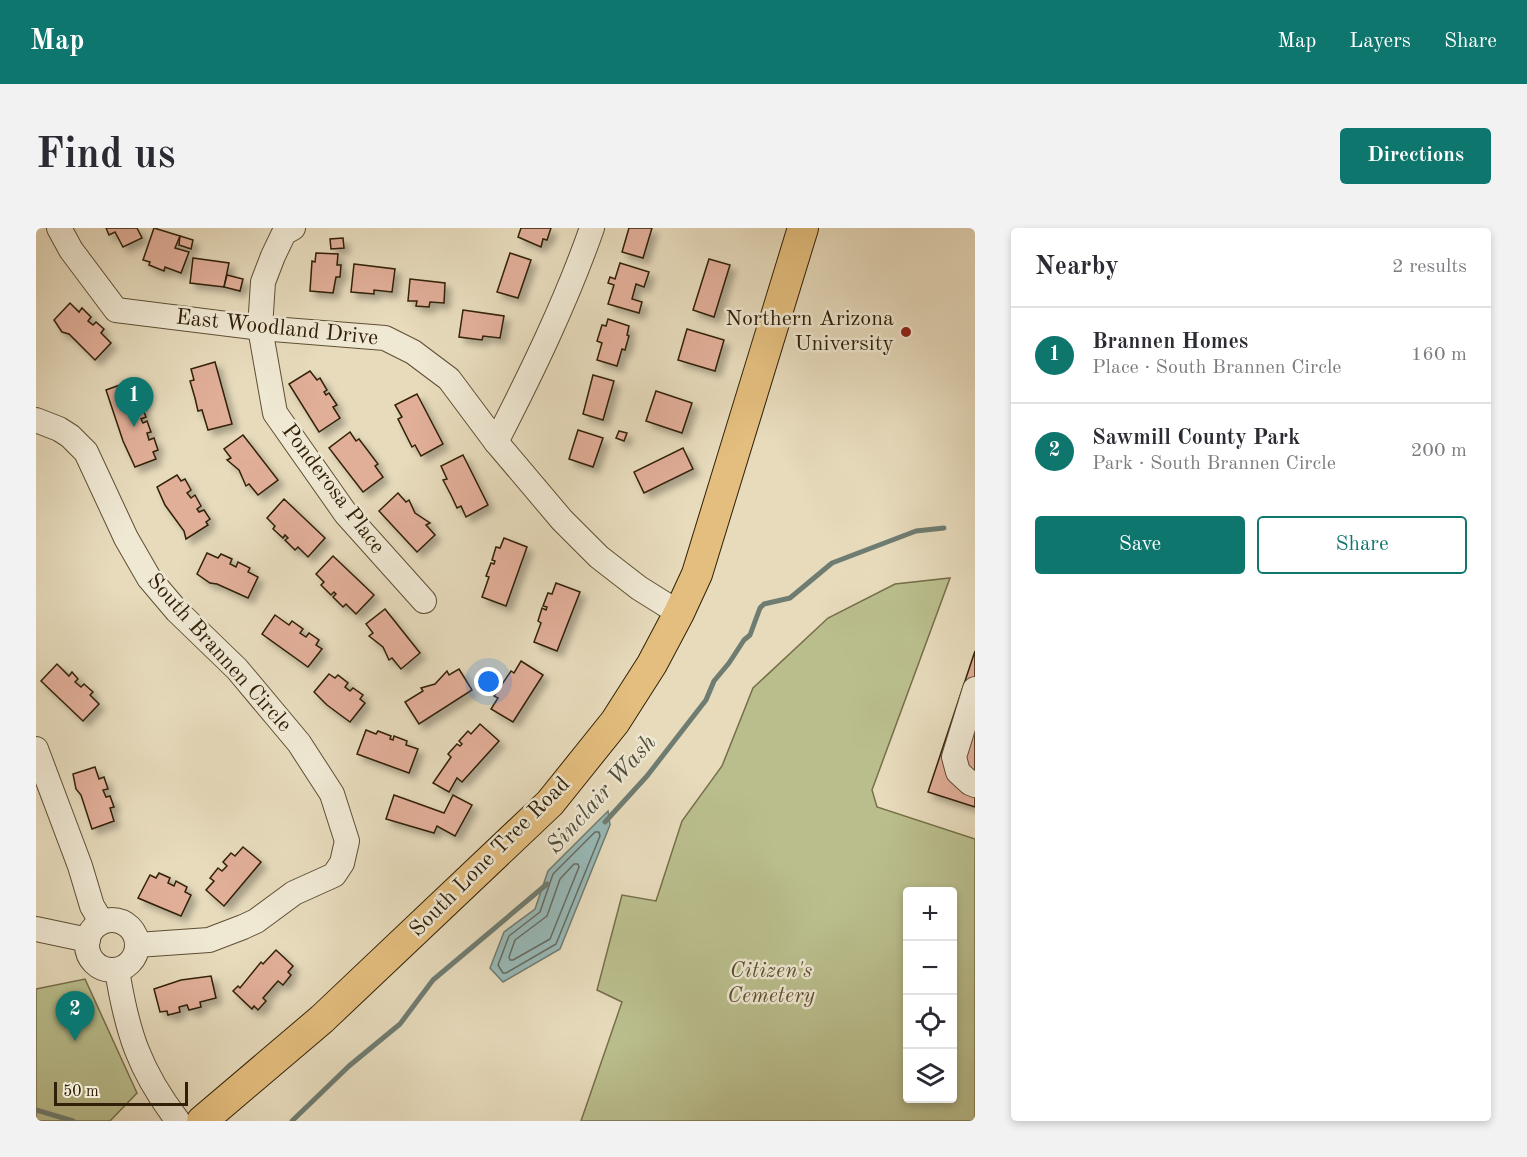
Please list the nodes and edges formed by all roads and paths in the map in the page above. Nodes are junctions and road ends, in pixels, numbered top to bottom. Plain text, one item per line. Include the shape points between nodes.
1 (58, 228) edge
2 (292, 228) edge
3 (592, 228) edge
4 (803, 228) edge
5 (260, 328) junction
6 (36, 420) edge
7 (496, 442) junction
8 (424, 602) dead end
9 (679, 613) junction
10 (975, 689) edge
11 (36, 749) edge
12 (975, 785) edge
13 (36, 929) edge
14 (95, 931) junction
15 (137, 945) junction
16 (117, 970) junction
17 (177, 1121) edge
18 (202, 1121) edge

1 - 5 street, East Woodland Drive via 116,310
2 - 5 street, Ponderosa Place via 284,233 263,282
3 - 7 street via 550,334
4 - 9 main road, South Lone Tree Road via 697,574
5 - 7 street, East Woodland Drive via 385,338 413,352 448,379
5 - 8 street, Ponderosa Place via 275,413 346,514
6 - 15 street, South Brannen Circle via 59,429 86,452 149,578 237,669 298,742 332,794 347,841 342,863 333,875 294,893 256,921 209,940
7 - 9 street, East Woodland Drive via 599,557
9 - 18 main road, South Lone Tree Road via 615,722 550,803 322,1018
10 - 12 street via 954,757 958,772
11 - 14 street via 80,866
13 - 14 street
14 - 15 street via 113,920 130,926
14 - 16 street via 87,951 91,960 105,970
15 - 16 street via 130,964
16 - 17 street via 135,1049 153,1086

